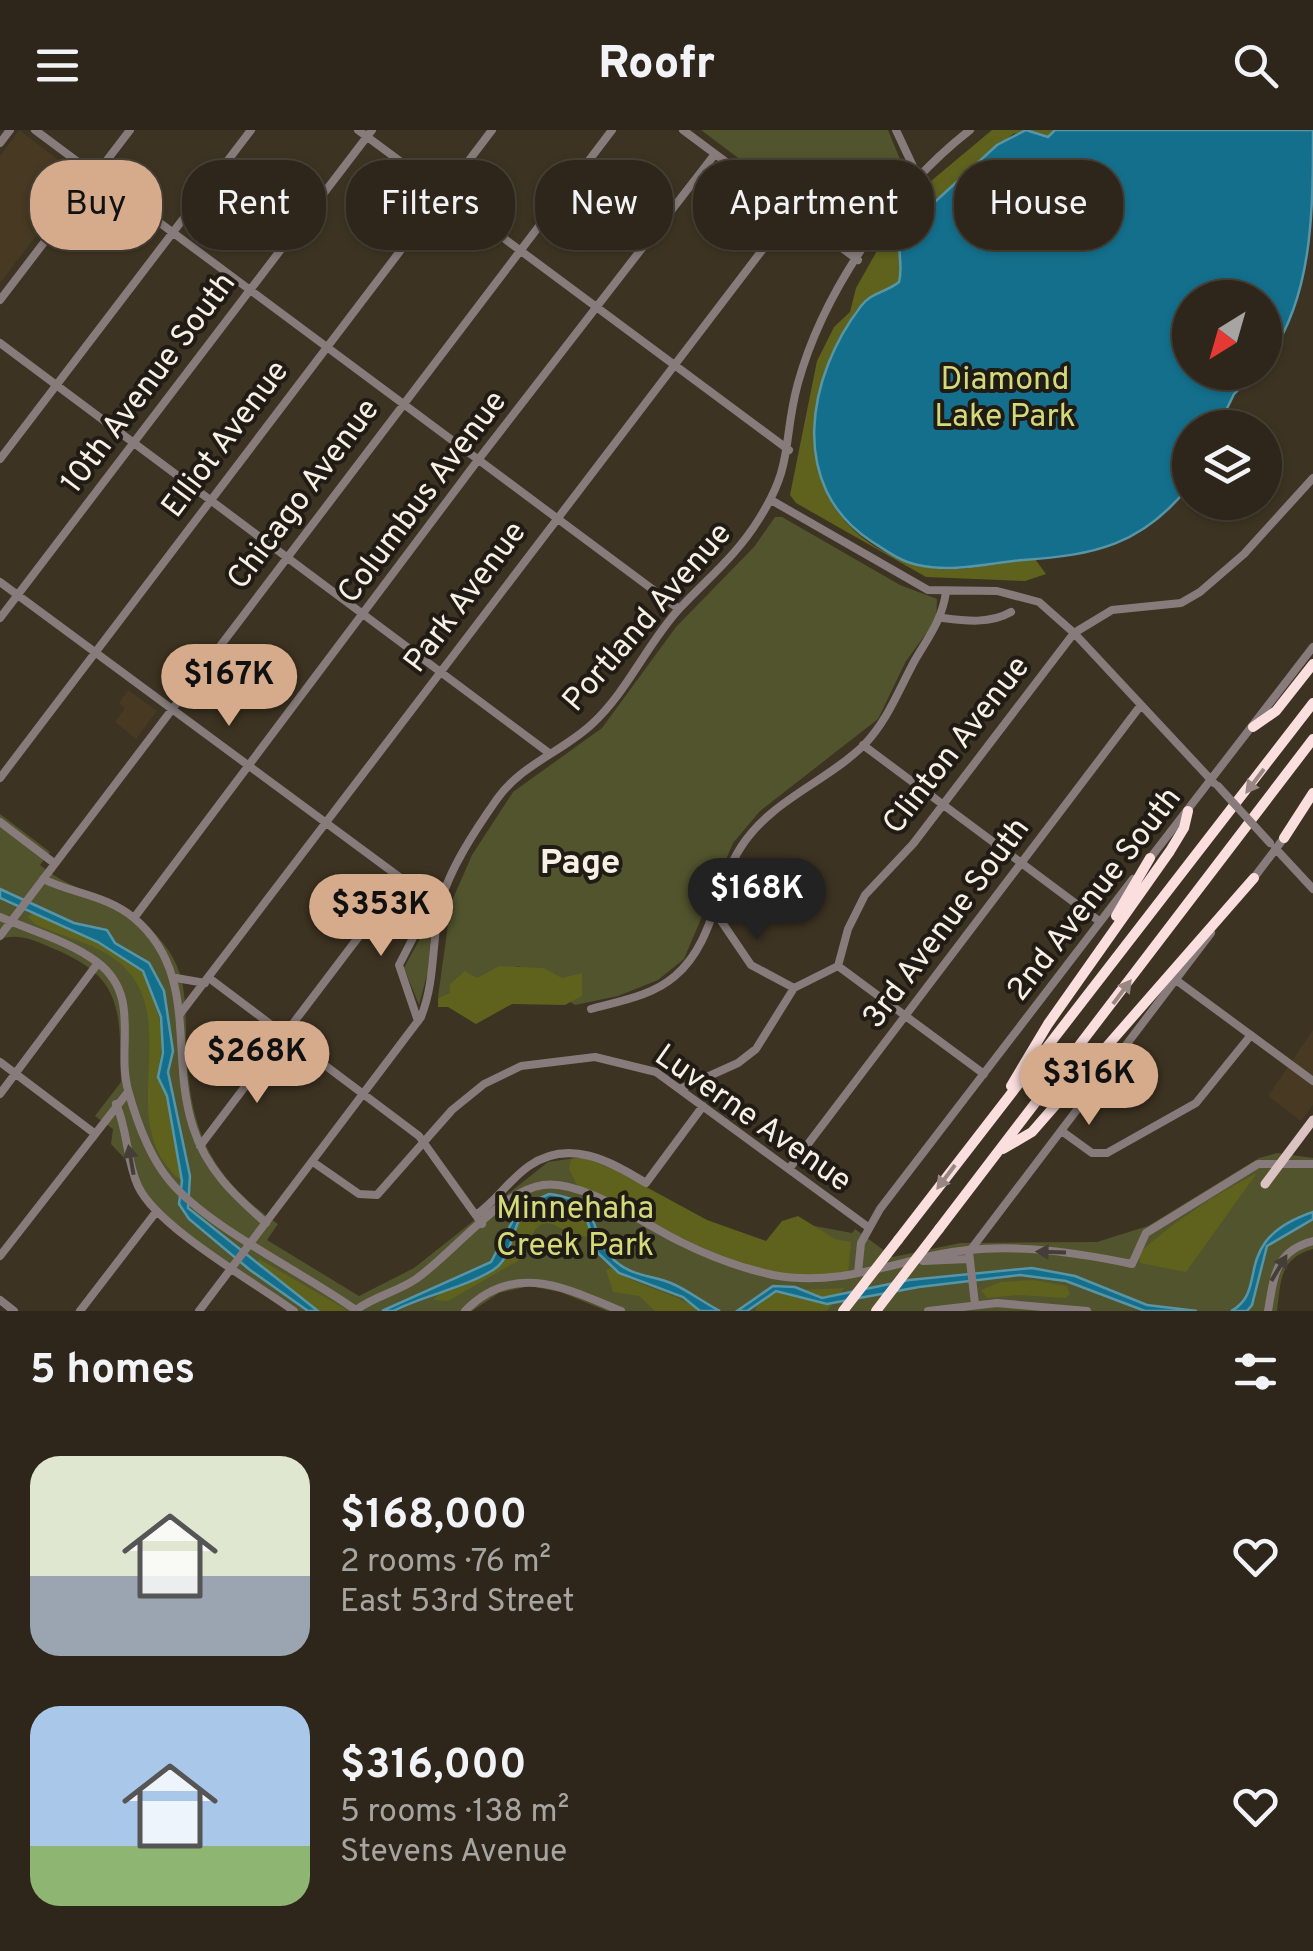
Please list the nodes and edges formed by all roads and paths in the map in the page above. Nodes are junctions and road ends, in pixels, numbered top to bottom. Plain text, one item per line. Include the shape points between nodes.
1 (10, 130) edge
2 (35, 130) edge
3 (130, 130) edge
4 (251, 130) edge
5 (358, 130) edge
6 (492, 130) edge
7 (612, 130) edge
8 (683, 130) edge
9 (896, 130) edge
10 (970, 130) edge
11 (369, 133) edge
12 (0, 143) edge
13 (715, 154) junction
14 (73, 160) edge
15 (107, 160) edge
16 (402, 160) edge
17 (469, 160) edge
18 (723, 160) edge
19 (910, 160) edge
20 (934, 163) edge
21 (162, 225) edge
22 (171, 232) junction
23 (515, 247) edge
24 (38, 250) edge
25 (399, 250) edge
26 (519, 250) junction
27 (762, 250) edge
28 (845, 250) edge
29 (864, 250) edge
30 (858, 260) junction
31 (248, 289) junction
32 (0, 300) edge
33 (596, 307) junction
34 (0, 343) edge
35 (324, 346) junction
36 (674, 364) junction
37 (55, 385) junction
38 (401, 404) junction
39 (132, 442) junction
40 (790, 450) junction
41 (0, 458) edge
42 (478, 460) junction
43 (1313, 478) edge
44 (209, 498) junction
45 (771, 500) junction
46 (555, 517) junction
47 (286, 556) junction
48 (0, 582) edge
49 (946, 592) junction
50 (18, 595) junction
51 (679, 609) junction
52 (1011, 612) dead end
53 (363, 614) junction
54 (0, 618) edge
55 (943, 618) junction
56 (1074, 632) junction
57 (1313, 646) edge
58 (94, 652) junction
59 (1313, 664) edge
60 (440, 670) junction
61 (1313, 703) edge
62 (1141, 706) junction
63 (170, 709) junction
64 (1254, 727) junction
65 (1313, 739) edge
66 (863, 745) junction
67 (549, 752) junction
68 (248, 767) junction
69 (0, 778) edge
70 (1215, 784) junction
71 (1313, 797) edge
72 (943, 805) junction
73 (1188, 811) junction
74 (0, 822) edge
75 (324, 824) junction
76 (1284, 838) joint
77 (1273, 846) junction
78 (1150, 858) junction
79 (54, 862) junction
80 (1020, 863) junction
81 (1254, 878) junction
82 (43, 880) junction
83 (401, 881) junction
84 (1313, 888) edge
85 (436, 905) junction
86 (715, 912) junction
87 (0, 918) edge
88 (134, 918) junction
89 (1099, 921) junction
90 (11, 922) junction
91 (0, 936) edge
92 (98, 963) junction
93 (838, 966) junction
94 (176, 978) junction
95 (1176, 980) junction
96 (207, 981) junction
97 (1075, 986) junction
98 (794, 988) junction
99 (590, 1009) dead end
100 (180, 1014) junction
101 (906, 1016) junction
102 (418, 1021) junction
103 (1251, 1035) junction
104 (286, 1036) junction
105 (0, 1062) edge
106 (15, 1074) junction
107 (984, 1074) junction
108 (1313, 1080) edge
109 (680, 1088) junction
110 (128, 1092) junction
111 (0, 1094) edge
112 (362, 1094) junction
113 (116, 1104) junction
114 (703, 1106) junction
115 (994, 1114) junction
116 (1313, 1120) edge
117 (1062, 1132) junction
118 (94, 1133) junction
119 (422, 1141) junction
120 (200, 1146) junction
121 (998, 1152) junction
122 (313, 1162) junction
123 (1282, 1163) junction
124 (1313, 1164) edge
125 (789, 1170) junction
126 (1264, 1184) dead end
127 (156, 1212) junction
128 (479, 1219) junction
129 (266, 1223) junction
130 (868, 1227) junction
131 (1313, 1241) edge
132 (250, 1246) junction
133 (969, 1255) junction
134 (0, 1256) edge
135 (234, 1266) junction
136 (858, 1273) junction
137 (0, 1300) edge
138 (975, 1304) junction
139 (1268, 1308) edge
140 (357, 1310) edge
141 (929, 1310) edge
142 (14, 1311) edge
143 (80, 1311) edge
144 (199, 1311) edge
145 (294, 1311) edge
146 (465, 1311) edge
147 (621, 1311) edge
148 (843, 1311) edge
149 (876, 1311) edge
150 (1086, 1311) edge
151 (1278, 1311) edge

1 - 12 street
2 - 14 street
3 - 15 street
4 - 22 street
5 - 11 street
6 - 17 street, Elliot Avenue
7 - 26 street, Chicago Avenue
8 - 13 street
9 - 19 street
10 - 20 street, Portland Avenue
11 - 16 street
11 - 31 street, 10th Avenue South
13 - 18 street
13 - 33 street, Columbus Avenue
21 - 22 street
22 - 31 street
22 - 37 street
23 - 26 street
24 - 32 street
25 - 35 street, Elliot Avenue
26 - 33 street
26 - 38 street, Chicago Avenue
27 - 36 street, Park Avenue
28 - 30 street
29 - 30 street, Portland Avenue
30 - 40 street, Portland Avenue via 813,339 797,387
31 - 35 street
31 - 39 street, 10th Avenue South
33 - 36 street
33 - 42 street, Columbus Avenue
34 - 37 street
35 - 38 street
35 - 44 street, Elliot Avenue
36 - 40 street
36 - 46 street, Park Avenue
37 - 39 street
37 - 41 street
38 - 42 street
38 - 47 street, Chicago Avenue
39 - 44 street
39 - 50 street, 10th Avenue South
40 - 45 street, Portland Avenue
42 - 46 street
42 - 53 street, Columbus Avenue
43 - 56 street, Clinton Avenue via 1200,592 1181,602 1112,610
44 - 47 street
44 - 58 street, Elliot Avenue
45 - 49 street via 906,579
45 - 51 street, Portland Avenue via 721,570
46 - 51 street
46 - 60 street, Park Avenue
47 - 53 street
47 - 63 street, Chicago Avenue
48 - 50 street
49 - 55 street
49 - 56 street via 1025,597
50 - 54 street, 10th Avenue South
50 - 58 street
51 - 67 street, Portland Avenue via 593,724
52 - 55 street via 970,622
53 - 60 street
53 - 68 street, Columbus Avenue
55 - 66 street
56 - 62 street
56 - 72 street, Clinton Avenue
57 - 64 street, 2nd Avenue South
58 - 63 street
58 - 69 street, Elliot Avenue
59 - 64 highway via 1276,711
60 - 67 street
60 - 75 street, Park Avenue
61 -> 115 highway
62 - 70 street
62 - 80 street, 3rd Avenue South
63 - 68 street
63 - 79 street, Chicago Avenue
64 - 70 street, 2nd Avenue South
121 -> 65 highway
66 - 72 street
66 - 86 street via 755,829 731,865
67 - 85 street, Portland Avenue via 495,802
68 - 75 street
68 - 88 street, Columbus Avenue
70 - 73 street, 2nd Avenue South
70 - 77 street, bridge
71 - 76 highway
72 - 80 street
72 - 93 street, Clinton Avenue via 865,895
73 - 78 street, 2nd Avenue South
73 - 97 highway via 1170,851
74 - 79 street
75 - 83 street
75 - 96 street, Park Avenue
76 - 77 street
77 - 81 street
77 - 84 street
78 - 89 street, 2nd Avenue South
78 - 97 highway
79 - 82 street, Chicago Avenue
80 - 89 street
80 - 101 street, 3rd Avenue South
81 - 95 street
81 - 121 highway via 1032,1132
82 - 88 street via 92,894
82 - 90 street, Chicago Avenue
83 - 85 street
83 - 104 street
85 - 102 street, Portland Avenue via 434,972
85 - 102 street via 399,965
86 - 98 street via 751,965
86 - 99 street via 678,974 648,993
87 - 90 street
88 - 94 street
89 - 107 street, 2nd Avenue South
90 - 91 street, Chicago Avenue
90 - 92 street
92 - 106 street
92 - 110 street via 126,1012
93 - 98 street
93 - 101 street
94 - 96 street
94 - 100 street
95 - 103 street
95 - 117 street
96 - 100 street, Park Avenue
96 - 104 street
97 - 115 highway
98 - 109 street via 756,1048
100 - 120 street via 188,1106
101 - 107 street
101 - 125 street, 3rd Avenue South
102 - 112 street, Portland Avenue
103 - 108 street
103 - 117 street via 1196,1103 1107,1153 1085,1150
104 - 112 street
104 - 120 street
105 - 106 street
106 - 111 street
106 - 118 street
107 - 130 street, 2nd Avenue South
109 - 114 street, Luverne Avenue
109 - 119 street, Luverne Avenue via 642,1066 611,1058 542,1062 484,1084
110 - 113 street
110 - 132 street via 162,1170
112 - 119 street
112 - 122 street, Portland Avenue
113 - 118 street
127 -> 113 street via 135,1179
114 - 125 street, Luverne Avenue
114 - 128 street via 646,1183 596,1156 564,1153 528,1166
115 -> 148 highway, bridge
116 - 123 main road
117 - 133 street
118 - 134 street
119 - 122 street, Luverne Avenue via 372,1197
119 - 128 street
120 - 129 street via 222,1184
121 - 149 highway, bridge
122 - 129 street, Portland Avenue
123 - 124 street
123 - 126 main road
123 -> 133 street via 1258,1164 1146,1233 1132,1264 1073,1253
125 - 130 street, Luverne Avenue
127 - 135 street
127 - 143 street
128 - 136 street via 522,1192 554,1184 748,1269 814,1279
128 - 140 street via 418,1277
129 - 132 street, Portland Avenue
130 - 136 street, 2nd Avenue South
139 -> 131 street via 1275,1268 1294,1248
132 - 135 street, Portland Avenue
132 - 140 street
133 - 136 street
133 - 138 street
135 - 144 street, Portland Avenue
135 - 145 street
137 - 142 street
138 - 141 street
138 - 150 street
139 - 151 street
146 - 147 street via 500,1286 531,1280

